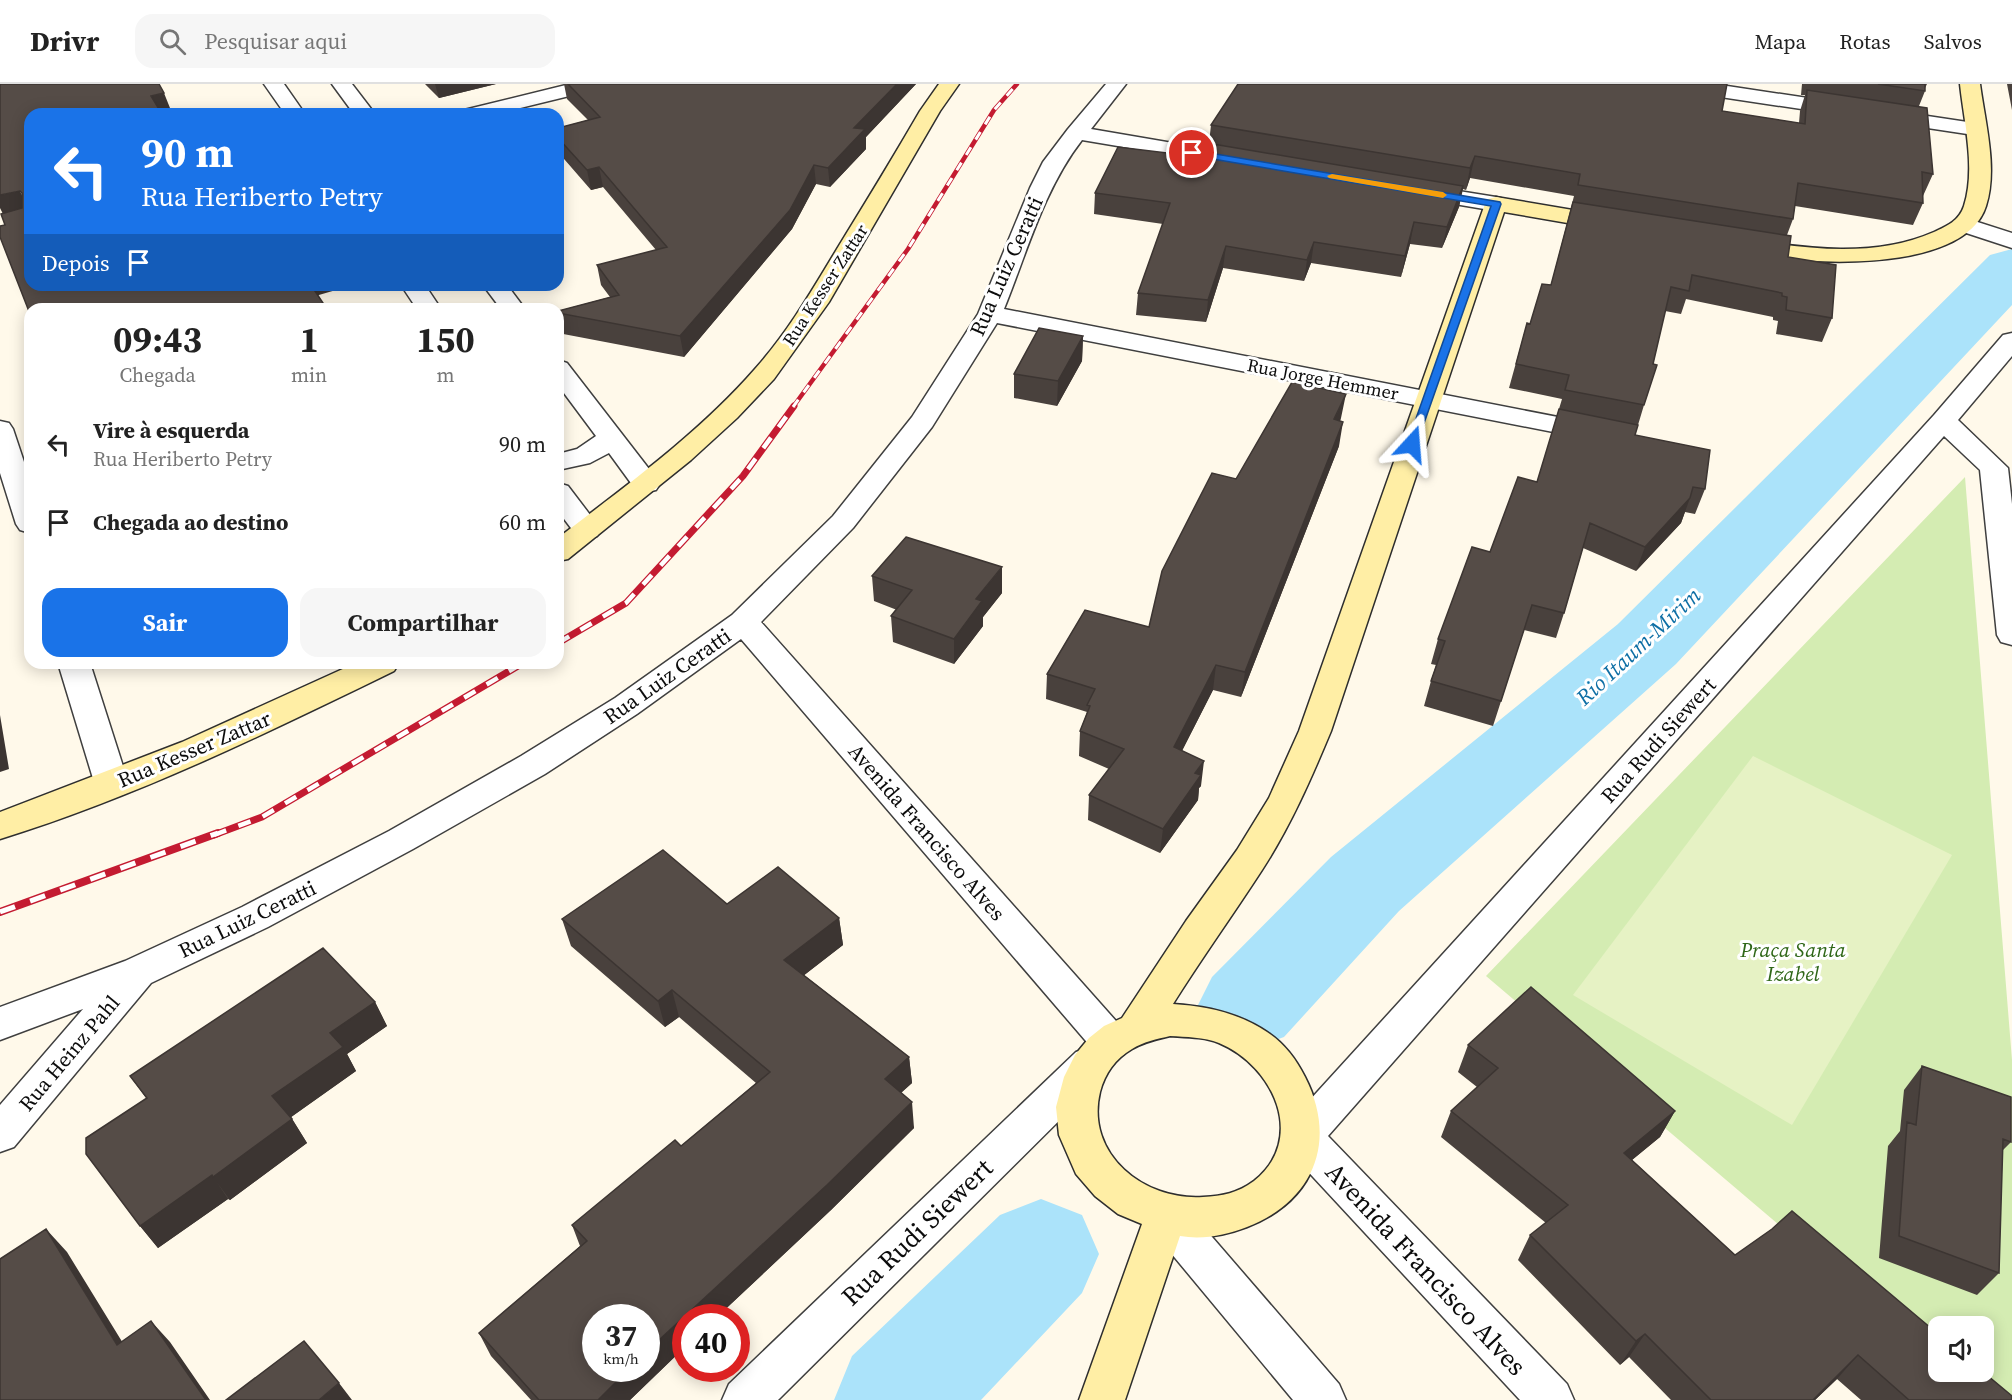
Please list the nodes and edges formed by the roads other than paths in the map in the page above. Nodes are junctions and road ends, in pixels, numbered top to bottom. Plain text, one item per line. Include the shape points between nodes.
1 (274, 84) edge
2 (342, 84) edge
3 (595, 84) edge
4 (949, 84) edge
5 (1116, 84) edge
6 (1674, 84) edge
7 (1970, 84) edge
8 (291, 108) edge
9 (360, 108) edge
10 (496, 108) edge
11 (1974, 129) junction
12 (1075, 133) junction
13 (1262, 165) edge
14 (1391, 186) edge
15 (1496, 204) junction
16 (1965, 225) junction
17 (1634, 227) edge
18 (2012, 241) edge
19 (1726, 243) edge
20 (990, 314) junction
21 (2012, 340) edge
22 (564, 376) edge
23 (1427, 400) junction
24 (1943, 421) junction
25 (0, 429) edge
26 (610, 437) junction
27 (1622, 437) edge
28 (564, 461) edge
29 (2003, 470) edge
30 (646, 484) junction
31 (564, 500) edge
32 (24, 505) edge
33 (587, 530) junction
34 (564, 547) edge
35 (743, 622) junction
36 (2012, 635) edge
37 (76, 669) edge
38 (370, 669) edge
39 (112, 784) junction
40 (0, 826) edge
41 (138, 972) junction
42 (0, 1024) edge
43 (1112, 1044) junction
44 (0, 1134) edge
45 (1302, 1137) junction
46 (1166, 1215) junction
47 (745, 1400) edge
48 (1102, 1400) edge
49 (1323, 1400) edge
50 (1551, 1400) edge

1 - 8 street
2 - 9 street
3 - 10 street
4 - 30 street, Rua Kesser Zattar via 813,310 787,346 750,390 699,440
5 - 12 street, Rua Luiz Ceratti
6 - 11 street
7 - 11 street
11 - 16 street via 1979,183 1976,206
12 - 13 street
12 - 20 street, Rua Luiz Ceratti via 1041,188
14 - 15 street
15 - 17 street
15 - 23 street
16 - 18 street
16 - 19 street via 1915,245 1845,256
20 - 23 street, Rua Jorge Hemmer
20 - 35 street, Rua Luiz Ceratti via 890,466 843,522
21 - 24 street, Rua Rudi Siewert
22 - 26 street
23 - 27 street, Rua Jorge Hemmer
23 - 43 street via 1315,731 1286,800 1250,860
24 - 29 street
24 - 45 street, Rua Rudi Siewert
25 - 32 street
26 - 28 street via 599,450
26 - 30 street
29 - 36 street
30 - 33 street, Rua Kesser Zattar
31 - 33 street
33 - 34 street, Rua Kesser Zattar
35 - 41 street, Rua Luiz Ceratti via 626,706 533,765 266,912
35 - 43 street, Avenida Francisco Alves
37 - 39 street
38 - 39 street, Rua Kesser Zattar via 246,728
39 - 40 street, Rua Kesser Zattar
41 - 42 street, Rua Luiz Ceratti
41 - 44 street, Rua Heinz Pahl
43 - 45 street via 1170,1020 1204,1022 1236,1033 1265,1051 1286,1076 1299,1106
43 - 46 street via 1078,1091 1076,1121 1086,1152 1104,1180 1132,1201
43 - 47 street, Rua Rudi Siewert
45 - 46 street via 1292,1168 1272,1194 1240,1212 1204,1219
45 - 50 street, Avenida Francisco Alves
46 - 48 street
46 - 49 street

